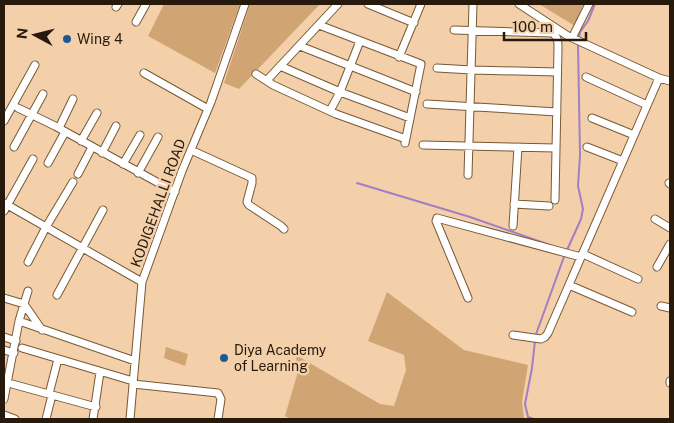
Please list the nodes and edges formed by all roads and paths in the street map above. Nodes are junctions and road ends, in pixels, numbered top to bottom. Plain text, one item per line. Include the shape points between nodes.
1 (146, 4) edge
2 (245, 4) edge
3 (338, 4) edge
4 (368, 4) edge
5 (421, 4) edge
6 (473, 4) edge
7 (519, 4) edge
8 (589, 4) edge
9 (136, 22) dead end
10 (414, 23) junction
11 (319, 26) junction
12 (454, 30) dead end
13 (472, 31) junction
14 (576, 40) junction
15 (360, 41) junction
16 (300, 46) junction
17 (400, 56) junction
18 (35, 65) dead end
19 (280, 66) junction
20 (350, 66) junction
21 (437, 68) dead end
22 (472, 70) junction
23 (557, 72) junction
24 (144, 73) dead end
25 (256, 74) dead end
26 (586, 77) dead end
27 (659, 78) junction
28 (670, 81) edge
29 (269, 82) junction
30 (340, 92) junction
31 (416, 92) junction
32 (43, 94) dead end
33 (73, 99) dead end
34 (426, 104) dead end
35 (647, 105) junction
36 (470, 107) junction
37 (18, 108) dead end
38 (208, 109) junction
39 (330, 111) junction
40 (556, 112) junction
41 (97, 113) dead end
42 (31, 114) junction
43 (410, 118) junction
44 (592, 118) dead end
45 (4, 121) edge
46 (116, 126) dead end
47 (62, 130) junction
48 (140, 134) dead end
49 (634, 135) junction
50 (158, 137) dead end
51 (81, 140) junction
52 (423, 145) dead end
53 (468, 146) junction
54 (587, 146) dead end
55 (14, 147) dead end
56 (92, 147) junction
57 (518, 147) junction
58 (556, 148) junction
59 (191, 150) junction
60 (102, 153) junction
61 (32, 159) dead end
62 (623, 161) junction
63 (48, 162) dead end
64 (123, 164) junction
65 (138, 173) junction
66 (78, 174) dead end
67 (468, 175) dead end
68 (73, 182) dead end
69 (174, 192) junction
70 (514, 204) junction
71 (5, 206) edge
72 (103, 210) dead end
73 (654, 219) dead end
74 (513, 226) dead end
75 (46, 227) junction
76 (670, 228) edge
77 (284, 230) dead end
78 (670, 244) edge
79 (82, 249) junction
80 (582, 255) junction
81 (28, 262) dead end
82 (657, 267) dead end
83 (638, 280) dead end
84 (142, 282) junction
85 (569, 285) junction
86 (28, 291) dead end
87 (58, 295) dead end
88 (4, 298) edge
89 (468, 298) dead end
90 (24, 304) junction
91 (661, 306) dead end
92 (670, 308) edge
93 (632, 312) dead end
94 (19, 321) junction
95 (43, 330) junction
96 (513, 334) dead end
97 (4, 337) edge
98 (16, 341) junction
99 (22, 348) dead end
100 (4, 350) edge
101 (14, 353) junction
102 (58, 359) junction
103 (135, 361) junction
104 (100, 372) junction
105 (133, 383) junction
106 (7, 386) edge
107 (51, 394) junction
108 (4, 398) edge
109 (96, 407) junction
110 (4, 415) edge
111 (15, 419) edge
112 (46, 419) edge
113 (94, 419) edge
114 (130, 419) edge
115 (218, 419) edge

1 - 9 street
2 - 38 street, KODIGEHALLI ROAD
3 - 11 street
4 - 10 street
5 - 10 street
6 - 13 street
7 - 14 street
8 - 14 street
10 - 17 street
11 - 15 street
11 - 16 street
12 - 13 street
13 - 22 street
13 - 23 street via 553,33 558,40
14 - 27 street
15 - 17 street
15 - 20 street
16 - 19 street
16 - 20 street
17 - 31 street via 421,64
18 - 45 street
19 - 29 street
19 - 30 street
20 - 30 street
20 - 31 street
21 - 22 street
22 - 23 street
22 - 36 street
23 - 40 street
24 - 38 street
25 - 29 street
26 - 35 street
27 - 28 street
27 - 35 street
29 - 39 street
30 - 39 street
30 - 43 street
31 - 43 street
32 - 42 street
33 - 47 street
34 - 36 street
35 - 49 street
36 - 40 street
36 - 53 street
37 - 42 street
38 - 59 street, KODIGEHALLI ROAD
39 - 43 street via 405,141
40 - 58 street
41 - 51 street
42 - 47 street
42 - 55 street
44 - 49 street
46 - 60 street
47 - 51 street
47 - 63 street
48 - 64 street
49 - 62 street
50 - 65 street
51 - 56 street
52 - 53 street
53 - 57 street
53 - 67 street
54 - 62 street
56 - 60 street
56 - 66 street
57 - 58 street
57 - 70 street
58 - 70 street via 552,203
59 - 69 street, KODIGEHALLI ROAD
59 - 77 street via 249,176 252,183 247,202
60 - 64 street
61 - 71 street
62 - 80 street
64 - 65 street
65 - 69 street
68 - 75 street
69 - 84 street, KODIGEHALLI ROAD
70 - 74 street
71 - 75 street
72 - 79 street
73 - 76 street
75 - 79 street
75 - 81 street
78 - 82 street
79 - 84 street
79 - 87 street
80 - 83 street
80 - 85 street
80 - 89 street via 437,218
84 - 103 street, KODIGEHALLI ROAD
85 - 93 street
85 - 96 street via 545,337 539,339
86 - 90 street
88 - 90 street
90 - 94 street
90 - 95 street
91 - 92 street
94 - 95 street
94 - 98 street
95 - 103 street
97 - 98 street
98 - 101 street
99 - 102 street
100 - 101 street
101 - 106 street
102 - 104 street
102 - 107 street
103 - 105 street, KODIGEHALLI ROAD
104 - 105 street
104 - 109 street
105 - 114 street, KODIGEHALLI ROAD
105 - 115 street via 218,393 221,399
106 - 107 street
106 - 108 street
107 - 109 street
107 - 112 street
109 - 113 street
110 - 111 street

